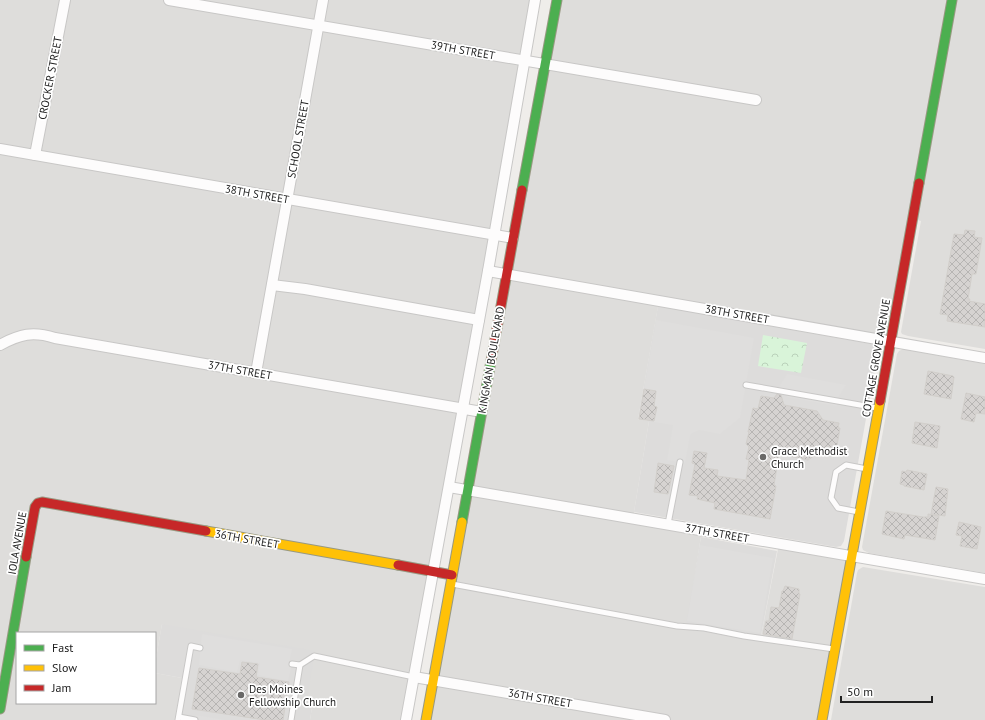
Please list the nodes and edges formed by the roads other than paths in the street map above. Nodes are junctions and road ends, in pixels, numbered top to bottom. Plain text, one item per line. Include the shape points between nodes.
1 (65, 0) edge
2 (170, 0) edge
3 (323, 0) edge
4 (535, 0) edge
5 (557, 0) edge
6 (952, 0) edge
7 (319, 26) junction
8 (524, 61) junction
9 (546, 64) junction
10 (756, 100) dead end
11 (0, 149) edge
12 (35, 155) junction
13 (287, 199) junction
14 (495, 235) junction
15 (513, 238) junction
16 (488, 270) junction
17 (507, 274) junction
18 (272, 285) junction
19 (479, 320) junction
20 (892, 341) junction
21 (0, 345) edge
22 (985, 358) edge
23 (256, 373) junction
24 (746, 385) dead end
25 (463, 409) junction
26 (879, 409) junction
27 (482, 412) junction
28 (680, 462) dead end
29 (868, 469) junction
30 (449, 487) junction
31 (468, 490) junction
32 (42, 502) joint
33 (860, 512) junction
34 (668, 524) junction
35 (852, 556) junction
36 (433, 572) junction
37 (985, 579) edge
38 (451, 580) junction
39 (200, 648) dead end
40 (835, 650) junction
41 (292, 664) dead end
42 (300, 665) junction
43 (414, 677) junction
44 (433, 680) junction
45 (0, 709) edge
46 (179, 719) edge
47 (195, 720) edge
48 (291, 720) edge
49 (406, 720) edge
50 (426, 720) edge
51 (665, 720) edge
52 (822, 720) edge

1 - 12 street, CROCKER STREET
2 - 7 street, 39TH STREET
3 - 7 street, SCHOOL STREET
4 - 8 street, KINGMAN BOULEVARD
5 - 9 street, KINGMAN BOULEVARD
6 - 20 street, COTTAGE GROVE AVENUE
7 - 8 street, 39TH STREET
7 - 13 street, SCHOOL STREET
8 - 9 street, 39TH STREET
8 - 14 street, KINGMAN BOULEVARD
9 - 10 street, 39TH STREET
9 - 15 street, KINGMAN BOULEVARD
11 - 12 street, 38TH STREET
12 - 13 street, 38TH STREET
13 - 14 street, 38TH STREET
13 - 18 street, SCHOOL STREET
14 - 15 street, 38TH STREET
14 - 16 street, KINGMAN BOULEVARD
15 - 17 street, KINGMAN BOULEVARD
16 - 17 street, 38TH STREET
16 - 19 street, KINGMAN BOULEVARD
17 - 20 street, 38TH STREET
17 - 27 street, KINGMAN BOULEVARD
18 - 19 street
18 - 23 street, SCHOOL STREET
19 - 25 street, KINGMAN BOULEVARD
20 - 22 street, 38TH STREET
20 - 26 street, COTTAGE GROVE AVENUE
21 - 23 street, 37TH STREET via 15,337 44,334
23 - 25 street, 37TH STREET
24 - 26 lane
25 - 27 street, 37TH STREET
25 - 30 street, KINGMAN BOULEVARD
26 - 29 street, COTTAGE GROVE AVENUE
27 - 31 street, KINGMAN BOULEVARD
28 - 34 lane
29 - 33 street, COTTAGE GROVE AVENUE
29 - 33 lane via 846,465 836,472 831,498 838,508
30 - 31 street, 37TH STREET
30 - 36 street, KINGMAN BOULEVARD
31 - 34 street, 37TH STREET
31 - 38 street, KINGMAN BOULEVARD
32 - 36 street, 36TH STREET
32 - 45 street, IOLA AVENUE via 35,507
33 - 35 street, COTTAGE GROVE AVENUE
34 - 35 street, 37TH STREET
35 - 37 street, 37TH STREET
35 - 40 street, COTTAGE GROVE AVENUE
36 - 38 street, 36TH STREET
36 - 43 street, KINGMAN BOULEVARD
38 - 40 lane via 677,626 704,628
38 - 44 street, KINGMAN BOULEVARD
39 - 46 lane via 191,646
40 - 52 street, COTTAGE GROVE AVENUE
41 - 42 lane
42 - 43 lane via 314,656
42 - 48 lane
43 - 44 street, 36TH STREET
43 - 49 street, KINGMAN BOULEVARD
44 - 50 street, KINGMAN BOULEVARD
44 - 51 street, 36TH STREET
46 - 47 lane

